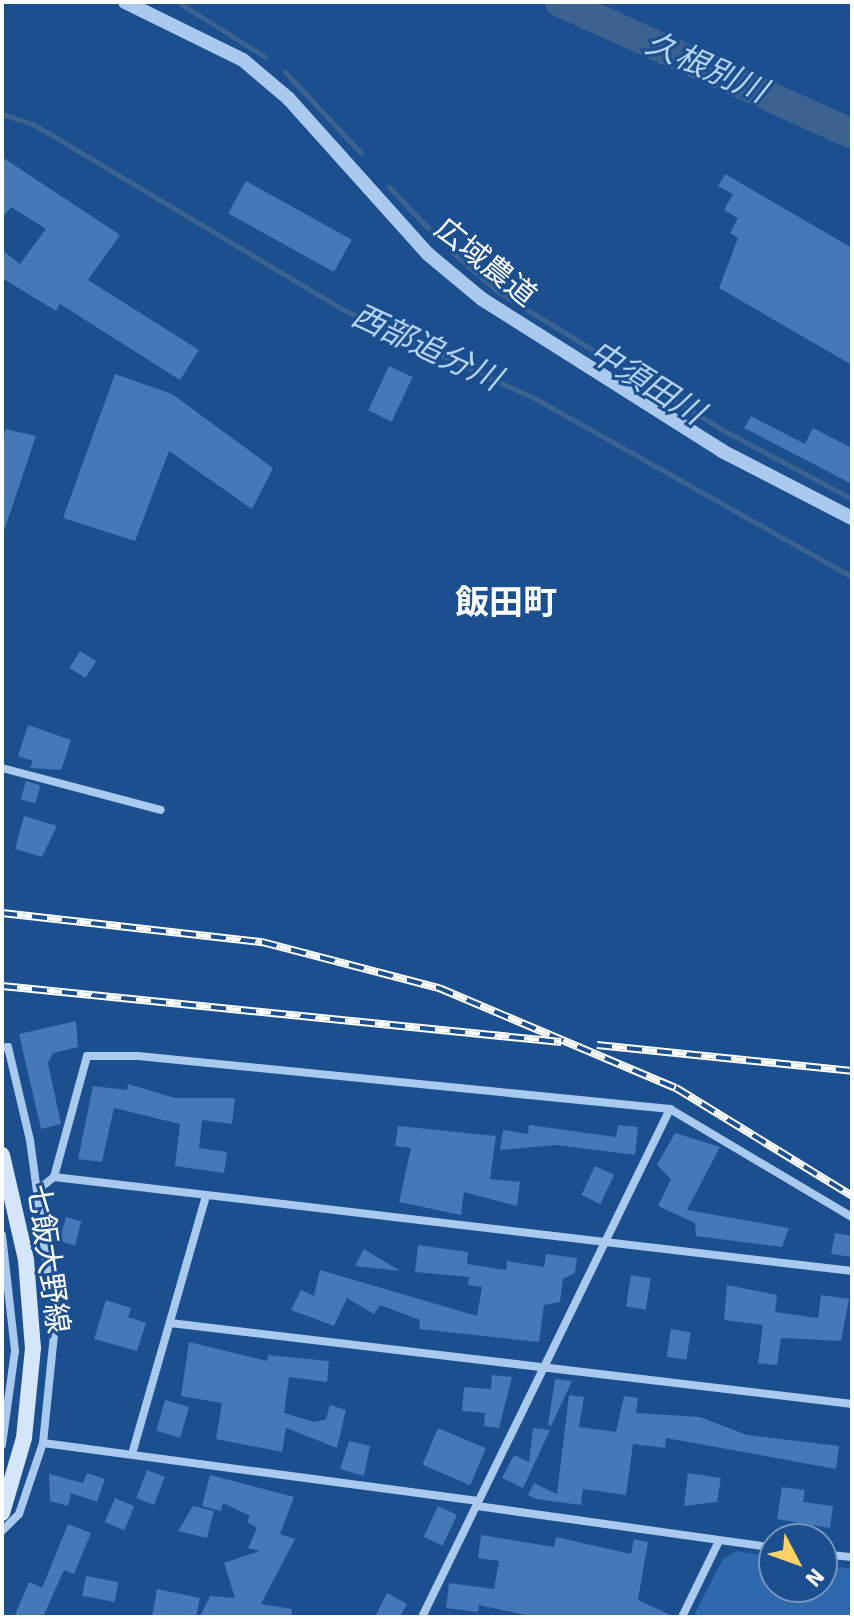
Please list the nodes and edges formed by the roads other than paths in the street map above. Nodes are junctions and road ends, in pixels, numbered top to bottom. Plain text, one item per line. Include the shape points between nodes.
1 (125, 2) edge
2 (852, 518) edge
3 (2, 768) edge
4 (161, 810) dead end
5 (2, 1048) edge
6 (670, 1109) junction
7 (2, 1155) edge
8 (54, 1177) junction
9 (39, 1189) junction
10 (206, 1196) junction
11 (852, 1217) edge
12 (2, 1235) edge
13 (600, 1242) junction
14 (852, 1271) edge
15 (2, 1306) edge
16 (12, 1309) junction
17 (170, 1323) junction
18 (540, 1369) junction
19 (852, 1404) edge
20 (43, 1443) junction
21 (2, 1445) edge
22 (132, 1454) junction
23 (478, 1503) junction
24 (2, 1513) edge
25 (2, 1531) edge
26 (719, 1541) junction
27 (758, 1546) edge
28 (422, 1617) edge
29 (682, 1617) edge

1 - 2 street, 広域農道 via 195,31 277,88 417,243 482,299 709,444
3 - 4 street
5 - 9 street via 8,1047
6 - 8 street via 87,1056
6 - 11 street
6 - 13 street
7 - 24 main road, 七飯大野線 via 26,1260 33,1348 24,1438
8 - 9 street
8 - 10 street
9 - 20 street via 55,1325
10 - 13 street
10 - 17 street
12 - 16 street
13 - 14 street
13 - 18 street
15 - 16 street
16 - 21 street via 11,1401
17 - 18 street
17 - 22 street
18 - 19 street
18 - 23 street
20 - 22 street
20 - 25 street via 19,1514
22 - 23 street
23 - 26 street
23 - 28 street
26 - 27 street
26 - 29 street

